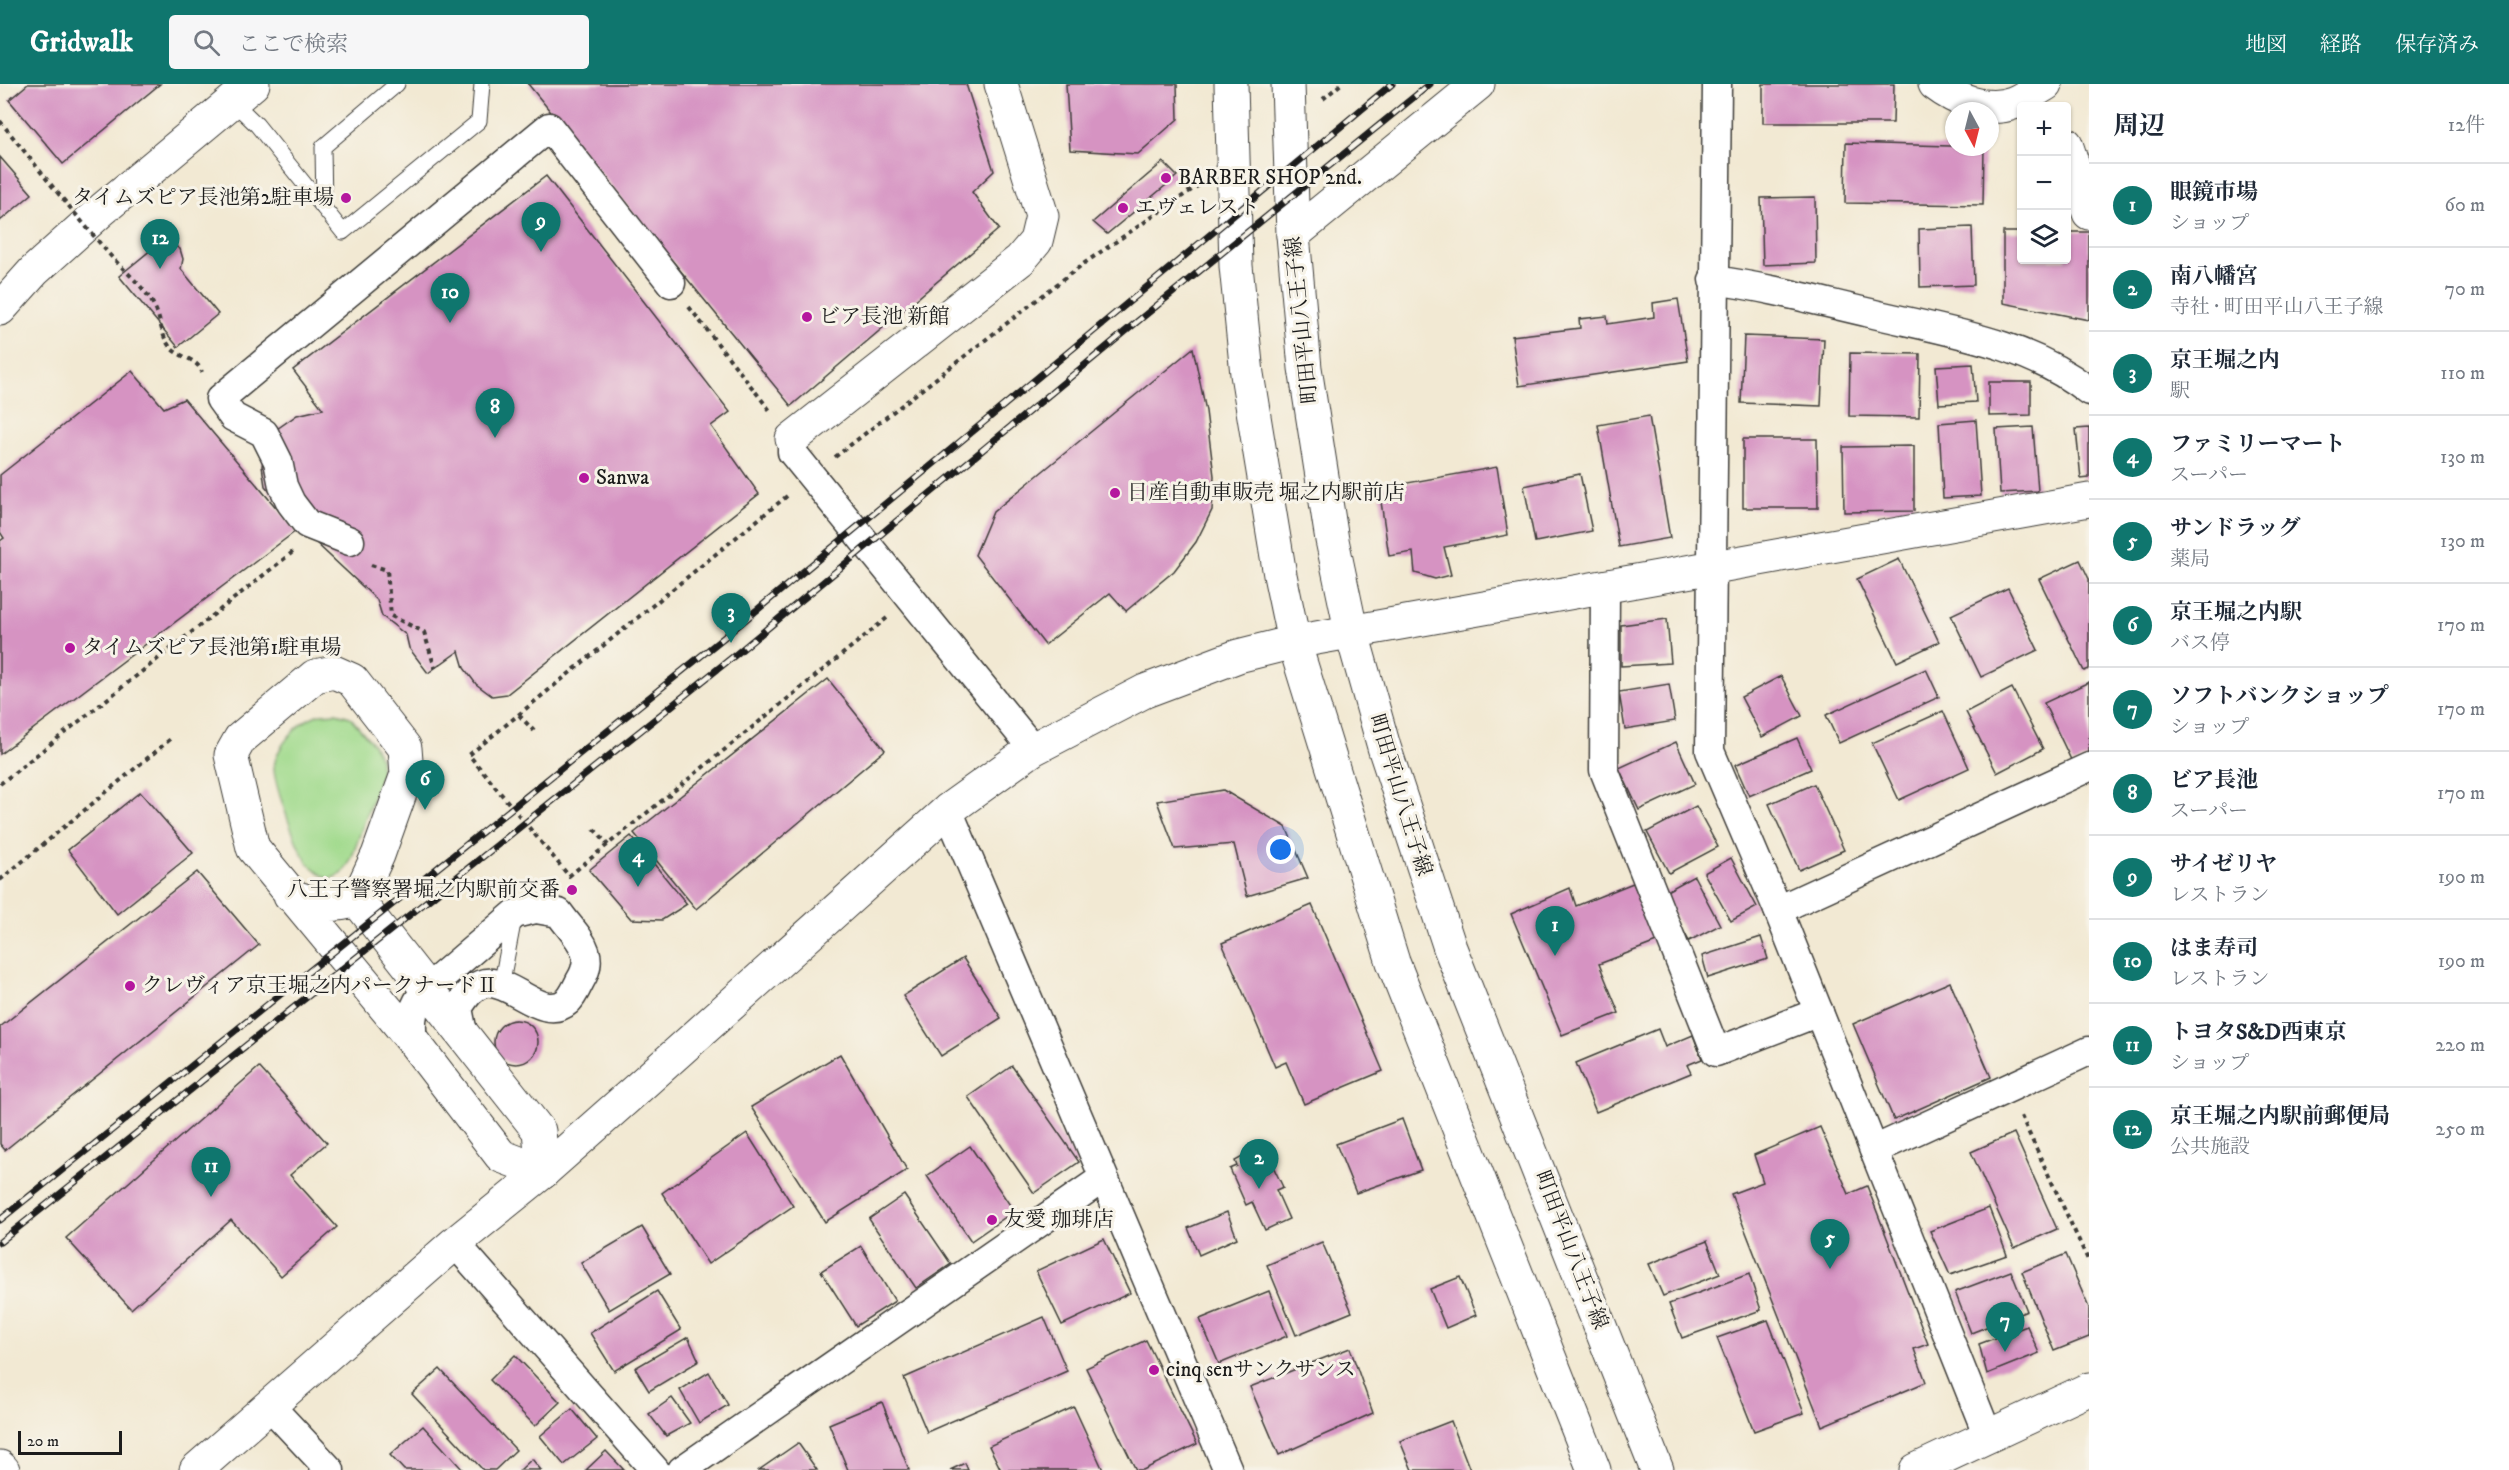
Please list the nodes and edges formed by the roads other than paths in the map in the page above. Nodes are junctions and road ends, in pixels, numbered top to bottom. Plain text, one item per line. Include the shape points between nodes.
1 (397, 84) edge
2 (482, 84) edge
3 (1001, 84) edge
4 (1231, 84) edge
5 (1288, 84) edge
6 (1478, 84) edge
7 (1717, 84) edge
8 (1935, 84) edge
9 (1982, 84) edge
10 (2045, 84) edge
11 (243, 92) edge
12 (2052, 102) edge
13 (2071, 156) edge
14 (324, 208) junction
15 (2089, 213) edge
16 (1293, 235) junction
17 (1713, 280) junction
18 (671, 283) road end
19 (0, 309) edge
20 (2089, 392) edge
21 (792, 439) joint
22 (2089, 500) edge
23 (350, 541) road end
24 (1712, 567) junction
25 (1605, 585) junction
26 (1351, 630) junction
27 (1294, 642) junction
28 (1033, 749) junction
29 (2089, 767) edge
30 (948, 810) junction
31 (290, 895) junction
32 (357, 900) junction
33 (1778, 910) junction
34 (515, 914) junction
35 (501, 986) junction
36 (428, 988) junction
37 (1819, 1012) junction
38 (463, 1033) junction
39 (413, 1041) junction
40 (2089, 1051) edge
41 (1874, 1150) junction
42 (543, 1172) junction
43 (1102, 1179) junction
44 (455, 1243) junction
45 (2089, 1389) edge
46 (270, 1406) junction
47 (1988, 1436) junction
48 (1219, 1467) edge
49 (196, 1470) edge
50 (330, 1470) edge
51 (655, 1470) edge
52 (682, 1470) edge
53 (1594, 1470) edge
54 (1657, 1470) edge
55 (1916, 1470) edge

1 - 14 lane via 323,147
2 - 14 lane via 479,121 393,193 342,232
3 - 21 street via 1042,216 1036,241 1020,260
4 - 27 street via 1236,266 1247,374
5 - 16 street, 町田平山八王子線
6 - 16 street
7 - 17 street
8 - 10 street via 1952,97 1983,106 2013,104
9 - 10 street via 1996,89
10 - 12 street
11 - 14 lane via 257,125
11 - 19 street via 103,209 34,271
13 - 15 street
16 - 26 street, 町田平山八王子線 via 1305,368 1332,540
17 - 20 street via 1755,286 1991,342 2042,363
17 - 24 street
18 - 23 street via 549,128 220,399 233,417 264,433 291,503 307,524
21 - 28 street via 792,452
22 - 24 street
24 - 25 street
24 - 33 street via 1710,751
25 - 26 street
25 - 37 street via 1604,770 1716,1052
26 - 27 street
26 - 54 street, 町田平山八王子線 via 1384,747 1450,948
27 - 28 street via 1186,674
27 - 53 street via 1393,962
28 - 30 street
29 - 33 street
30 - 42 street
30 - 43 street
31 - 32 street via 323,906
31 - 32 street via 253,848 231,755 240,739 315,676 334,672 352,680 405,748 407,774
31 - 39 street
32 - 36 street
33 - 37 street
34 - 35 lane
34 - 35 street via 536,909 559,913 588,954 588,969 568,1001 555,1007 541,1005
34 - 36 street
35 - 38 street via 485,983 469,992 458,1008
36 - 38 street
36 - 39 street via 416,1001 410,1019
37 - 41 street
38 - 42 street via 539,1131
39 - 42 street via 501,1156
40 - 41 street
41 - 47 street
42 - 44 street
43 - 48 street
43 - 52 street
44 - 46 street
44 - 51 street
45 - 47 street
46 - 49 street
46 - 50 street
47 - 55 street

